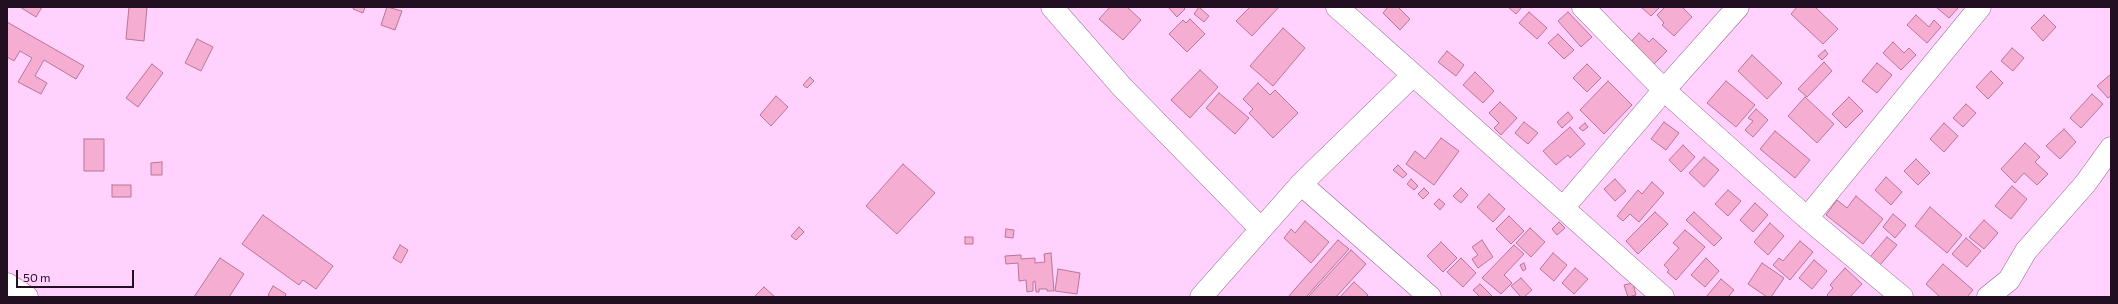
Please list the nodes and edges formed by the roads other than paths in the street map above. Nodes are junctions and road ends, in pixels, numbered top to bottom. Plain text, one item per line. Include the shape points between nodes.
1 (1052, 7) edge
2 (1337, 7) edge
3 (1583, 7) edge
4 (1738, 7) edge
5 (1980, 7) edge
6 (1413, 75) junction
7 (1664, 90) junction
8 (2111, 148) edge
9 (1301, 184) junction
10 (1563, 208) junction
11 (1807, 218) junction
12 (1261, 229) junction
13 (7, 284) edge
14 (27, 297) edge
15 (1201, 297) edge
16 (1430, 297) edge
17 (1663, 297) edge
18 (1902, 297) edge
19 (1988, 297) edge

1 - 12 street via 1122,87
2 - 6 street
3 - 7 street
4 - 7 street
5 - 11 street
6 - 9 street
6 - 10 street
7 - 10 street
7 - 11 street
8 - 19 street via 2085,184 2026,251 2009,280
9 - 12 street
9 - 16 street
10 - 17 street
11 - 18 street
12 - 15 street
13 - 14 street

